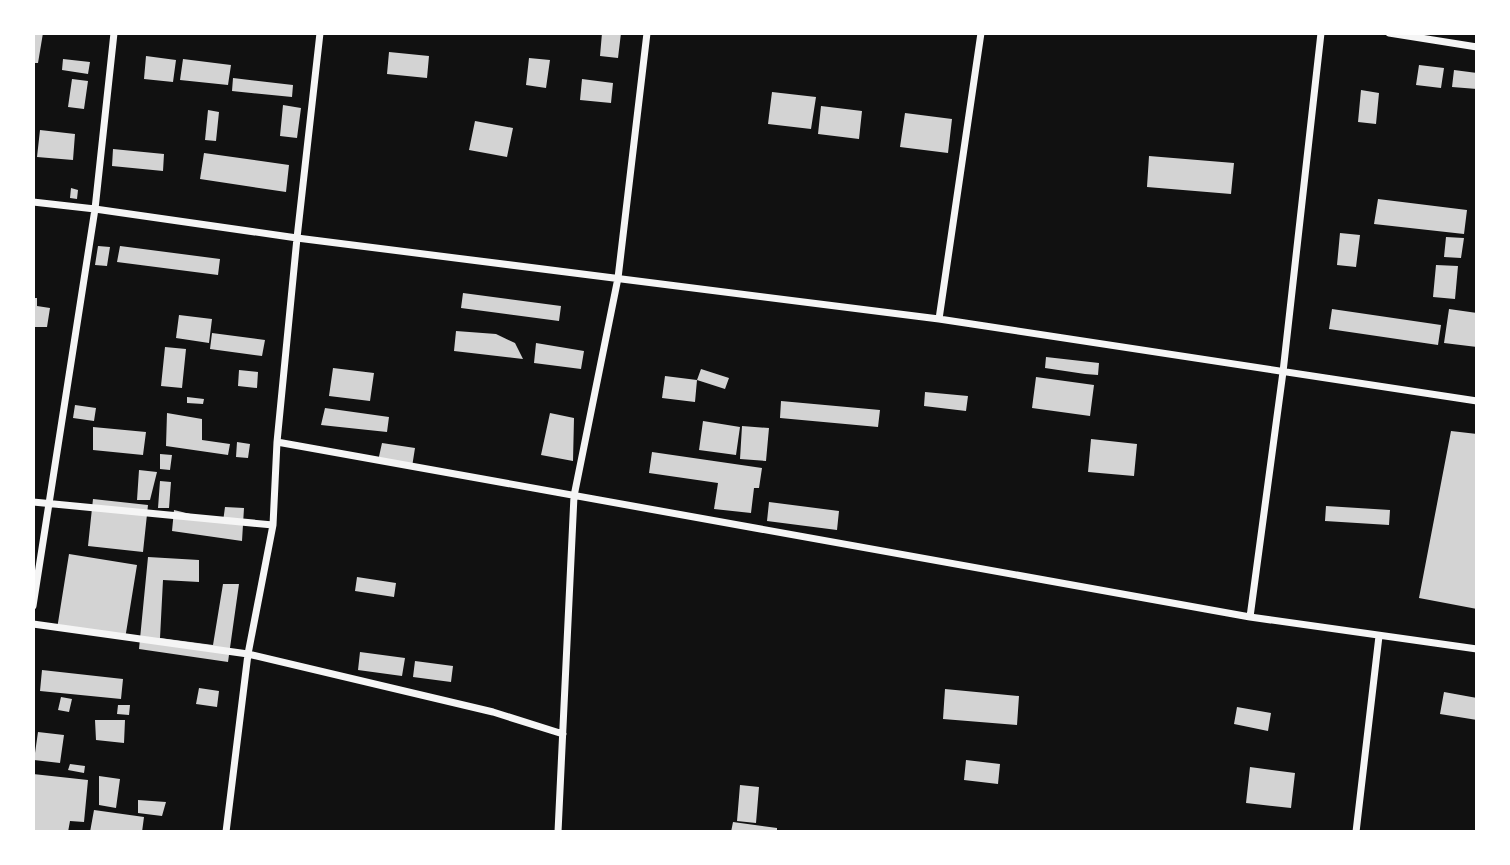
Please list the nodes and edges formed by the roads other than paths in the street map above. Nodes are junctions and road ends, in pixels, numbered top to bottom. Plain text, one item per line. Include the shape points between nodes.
1 (114, 33) edge
2 (320, 33) edge
3 (647, 33) edge
4 (981, 33) edge
5 (1321, 33) edge
6 (1389, 33) edge
7 (1477, 47) edge
8 (33, 202) edge
9 (94, 209) junction
10 (297, 238) junction
11 (618, 278) junction
12 (939, 319) junction
13 (1283, 372) junction
14 (1477, 401) edge
15 (276, 442) junction
16 (574, 496) junction
17 (33, 502) edge
18 (49, 504) junction
19 (273, 525) junction
20 (33, 606) edge
21 (1250, 617) junction
22 (33, 624) edge
23 (1379, 636) junction
24 (1477, 649) edge
25 (248, 654) junction
26 (563, 734) junction
27 (226, 832) edge
28 (558, 832) edge
29 (1356, 832) edge

1 - 9 street
2 - 10 street
3 - 11 street
4 - 12 street
5 - 13 street
6 - 7 street
8 - 9 street
9 - 10 street
9 - 18 street
10 - 11 street
10 - 15 street
11 - 12 street
11 - 16 street
12 - 13 street
13 - 14 street
13 - 21 street
15 - 16 street
15 - 19 street
16 - 21 street
16 - 26 street
17 - 18 street
18 - 19 street
18 - 20 street
19 - 25 street
21 - 23 street
22 - 25 street
23 - 24 street
23 - 29 street
25 - 26 street via 493,712
25 - 27 street
26 - 28 street

